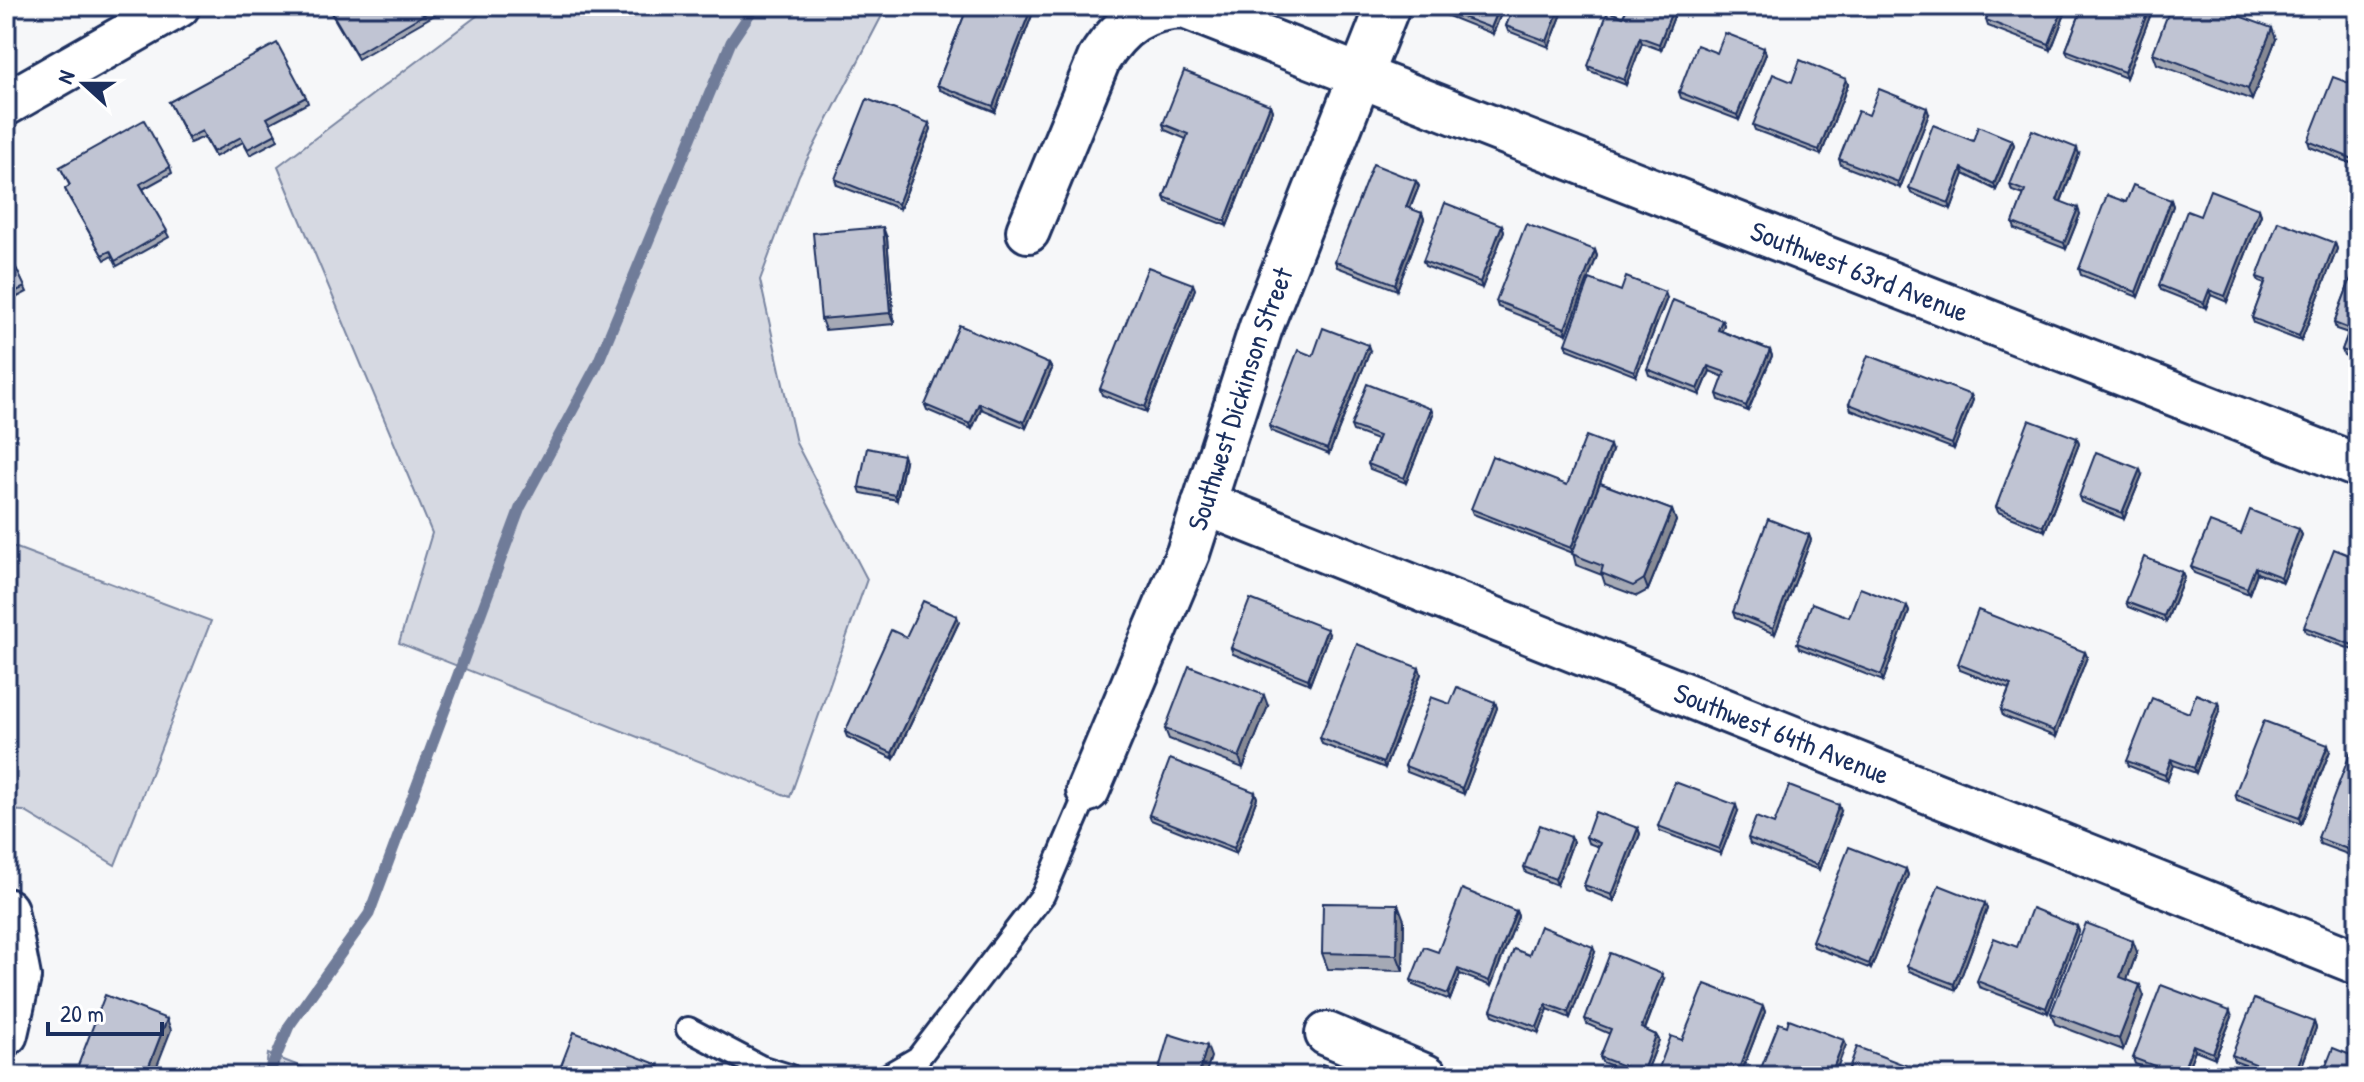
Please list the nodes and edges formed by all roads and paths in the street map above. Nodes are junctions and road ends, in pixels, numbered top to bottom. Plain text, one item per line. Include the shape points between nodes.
1 (178, 6) edge
2 (1388, 6) edge
3 (1360, 76) junction
4 (6, 104) edge
5 (1028, 231) dead end
6 (2358, 466) edge
7 (1204, 503) junction
8 (1088, 790) joint
9 (6, 910) edge
10 (2358, 963) edge
11 (688, 1029) dead end
12 (6, 1034) edge
13 (1327, 1034) dead end
14 (789, 1076) edge
15 (887, 1076) edge
16 (1426, 1076) edge

1 - 4 street
2 - 3 street, Southwest Dickinson Street
3 - 5 street, Southwest 63rd Avenue via 1184,7 1138,16 1114,35 1099,59
3 - 6 street, Southwest 63rd Avenue
3 - 7 street, Southwest Dickinson Street via 1261,327
7 - 8 street, Southwest Dickinson Street
7 - 10 street, Southwest 64th Avenue
8 - 15 lane via 1043,895 918,1058
9 - 12 street via 19,977
11 - 14 lane via 760,1067
13 - 16 street

